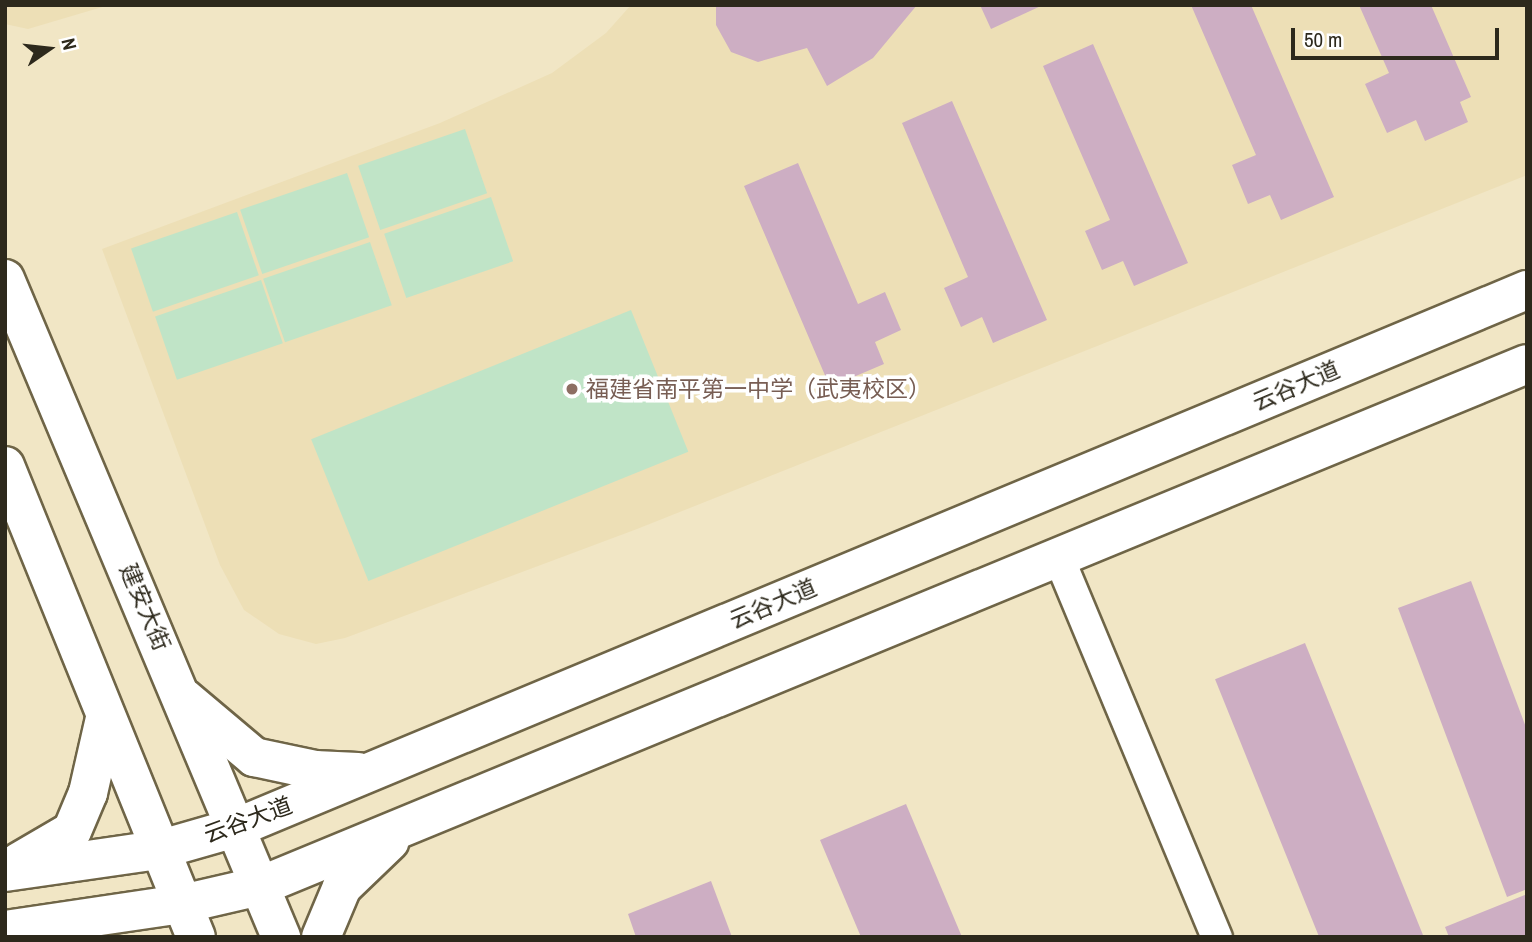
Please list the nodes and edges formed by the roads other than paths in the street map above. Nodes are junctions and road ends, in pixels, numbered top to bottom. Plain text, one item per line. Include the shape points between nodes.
1 (5, 279) edge
2 (1527, 290) edge
3 (1527, 364) edge
4 (5, 466) edge
5 (1059, 558) junction
6 (184, 698) junction
7 (106, 718) junction
8 (371, 772) junction
9 (239, 827) junction
10 (403, 827) junction
11 (158, 850) junction
12 (5, 871) edge
13 (260, 886) junction
14 (189, 920) edge
15 (16, 928) edge
16 (76, 937) edge
17 (281, 937) edge
18 (321, 937) edge
19 (1217, 937) edge

1 - 6 main road, 建安大街
2 - 8 main road, 云谷大道
3 - 5 main road
4 - 7 main road
5 - 10 main road
5 - 19 street
6 - 8 main road via 254,757 315,770
6 - 9 main road, 建安大街
7 - 11 main road
7 - 12 main road via 88,793 72,831
8 - 9 main road, 云谷大道
9 - 11 main road, 云谷大道
9 - 13 main road, 建安大街
10 - 13 main road
10 - 18 main road via 342,887
11 - 12 main road, 云谷大道
11 - 14 main road
13 - 14 main road
13 - 17 main road, 建安大街
14 - 15 main road
15 - 16 main road

